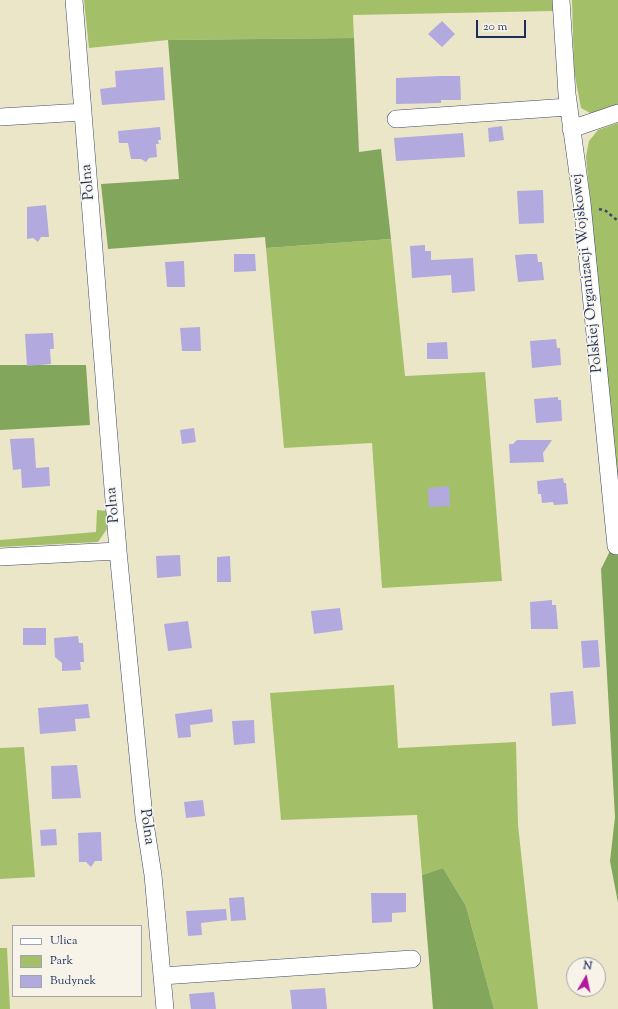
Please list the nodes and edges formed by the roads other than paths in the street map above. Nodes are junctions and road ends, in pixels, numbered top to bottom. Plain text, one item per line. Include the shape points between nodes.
1 (74, 0) edge
2 (561, 0) edge
3 (568, 107) junction
4 (83, 112) junction
5 (618, 113) edge
6 (0, 117) edge
7 (396, 118) dead end
8 (571, 129) junction
9 (616, 546) dead end
10 (118, 551) junction
11 (0, 557) edge
12 (412, 959) dead end
13 (162, 976) junction
14 (165, 1009) edge

1 - 4 street, Polna
2 - 3 street, Polskiej Organizacji Wojskowej
3 - 7 street
3 - 8 street, Polskiej Organizacji Wojskowej
4 - 6 street
4 - 10 street, Polna
5 - 8 street
8 - 9 street, Polskiej Organizacji Wojskowej via 582,203
10 - 11 street
10 - 13 street, Polna
12 - 13 street
13 - 14 street, Polna

